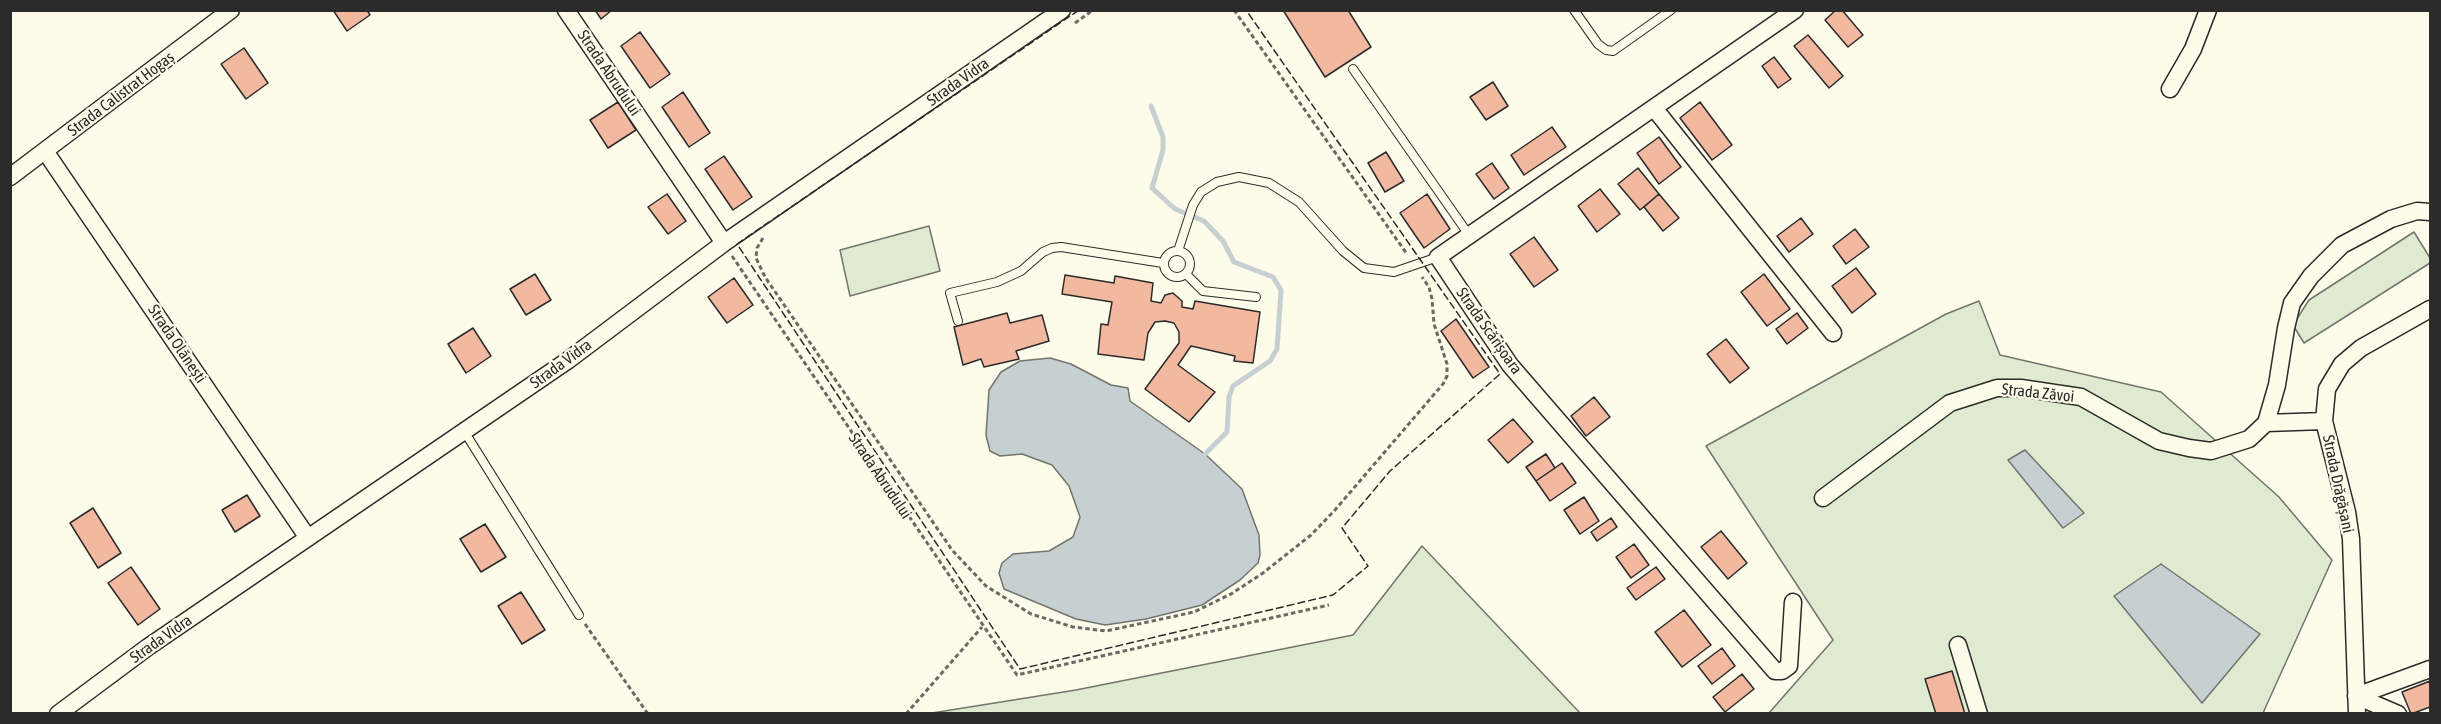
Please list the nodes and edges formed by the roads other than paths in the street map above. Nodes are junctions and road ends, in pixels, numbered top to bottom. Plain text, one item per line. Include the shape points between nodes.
1 (231, 10) edge
2 (566, 10) edge
3 (1062, 10) edge
4 (1574, 10) edge
5 (1671, 10) edge
6 (2208, 10) edge
7 (1791, 12) edge
8 (1353, 69) dead end
9 (2170, 89) dead end
10 (1654, 108) junction
11 (45, 151) junction
12 (10, 177) edge
13 (2430, 212) edge
14 (1469, 235) junction
15 (724, 243) junction
16 (1178, 251) junction
17 (1438, 257) junction
18 (1163, 263) junction
19 (1186, 274) junction
20 (1256, 297) dead end
21 (2430, 309) edge
22 (958, 321) dead end
23 (1833, 333) dead end
24 (2324, 421) junction
25 (2266, 423) junction
26 (464, 431) junction
27 (1823, 498) dead end
28 (308, 538) junction
29 (1793, 602) dead end
30 (579, 615) road end
31 (1958, 645) dead end
32 (2430, 669) edge
33 (2356, 696) junction
34 (58, 714) edge
35 (1979, 714) edge
36 (2357, 714) edge
37 (2398, 714) edge

1 - 11 street, Strada Calistrat Hogaș
2 - 15 street, Strada Abrudului
3 - 15 street, Strada Vidra
4 - 5 lane via 1598,44 1613,51
6 - 9 street via 2193,49
7 - 10 street
8 - 14 lane
10 - 14 street
10 - 23 street
11 - 12 street, Strada Calistrat Hogaș
11 - 28 street, Strada Olănești
13 - 25 street via 2417,211 2391,219 2342,245 2311,276 2292,303
14 - 17 street
15 - 26 street, Strada Vidra via 567,361
16 - 17 lane via 1201,192 1217,182 1239,177 1269,183 1299,202 1342,251 1364,268 1394,272
16 - 18 lane via 1167,255
16 - 19 lane via 1190,261
17 - 29 street, Strada Scărișoara via 1510,365 1775,671 1788,666
18 - 19 lane via 1169,275 1177,278
18 - 22 lane via 1052,248 1021,271 997,282 950,293
19 - 20 lane via 1203,291
21 - 24 street, Strada Drăgășani via 2361,348 2342,364 2327,389
24 - 25 street
24 - 33 street, Strada Drăgășani via 2348,521
25 - 27 street, Strada Zăvoi via 2249,440 2211,451 2159,441 2081,397 1997,388 1950,403
26 - 28 street, Strada Vidra
26 - 30 lane
28 - 34 street, Strada Vidra
31 - 35 street
32 - 33 street
33 - 36 street, Strada Drăgășani
33 - 37 street

